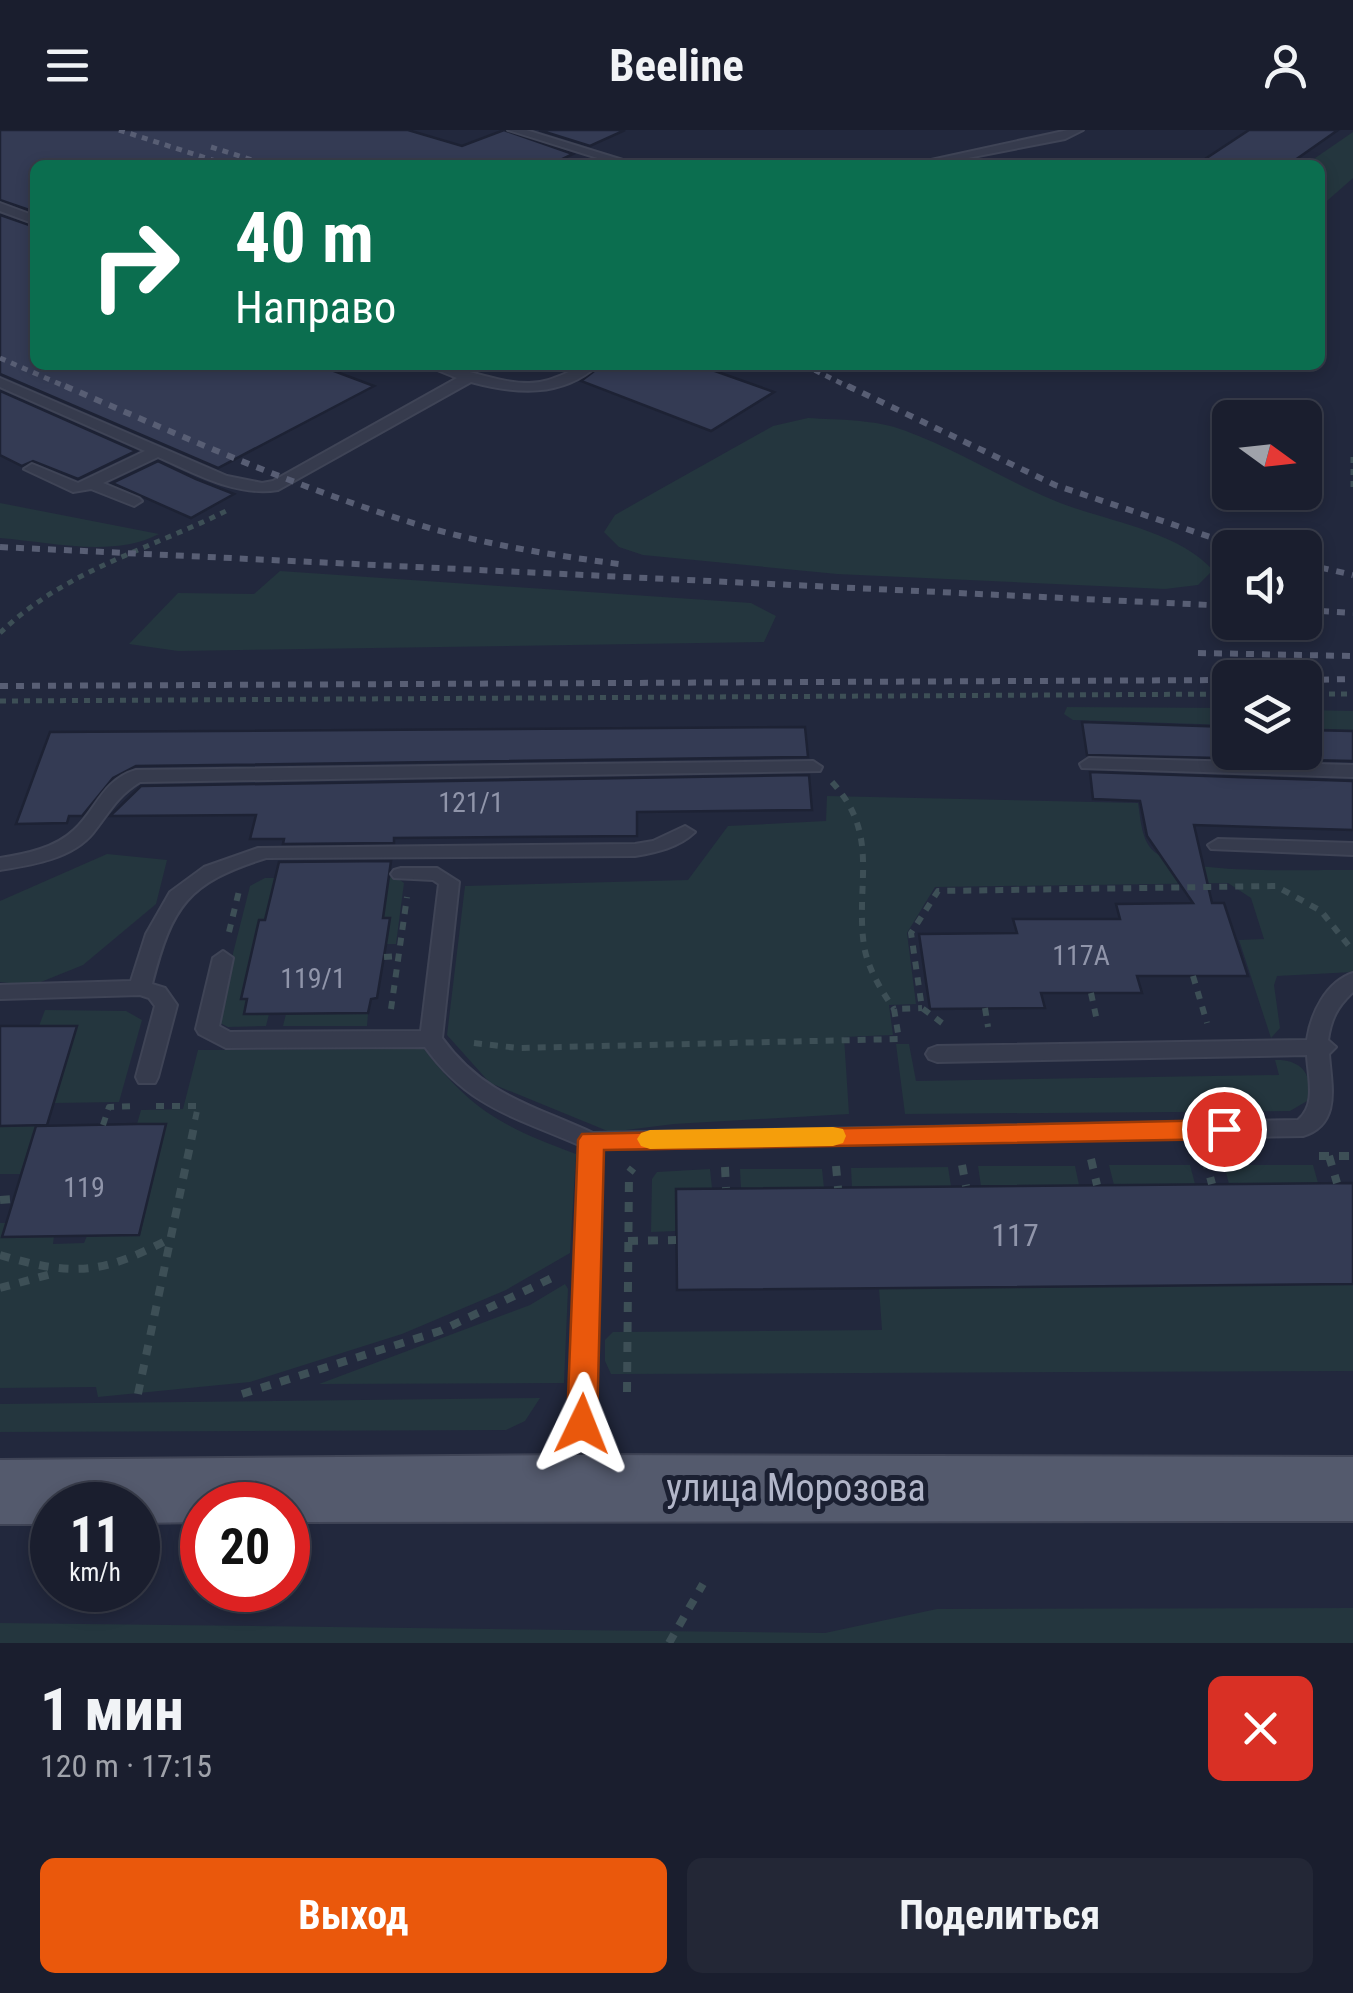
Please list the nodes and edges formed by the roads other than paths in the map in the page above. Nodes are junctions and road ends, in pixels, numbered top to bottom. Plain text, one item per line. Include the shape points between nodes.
1 (514, 130) edge
2 (1076, 130) edge
3 (616, 160) edge
4 (940, 160) edge
5 (0, 207) edge
6 (30, 218) edge
7 (446, 370) edge
8 (583, 370) edge
9 (468, 378) junction
10 (0, 382) edge
11 (158, 451) junction
12 (32, 469) dead end
13 (90, 483) junction
14 (134, 501) dead end
15 (1088, 764) dead end
16 (813, 767) road end
17 (1353, 772) edge
18 (685, 832) dead end
19 (1218, 845) dead end
20 (1353, 849) edge
21 (0, 864) edge
22 (406, 874) road end
23 (223, 958) road end
24 (1353, 980) edge
25 (140, 988) junction
26 (0, 992) edge
27 (431, 1039) junction
28 (1324, 1047) junction
29 (937, 1054) dead end
30 (147, 1077) road end
31 (591, 1140) junction
32 (580, 1487) junction
33 (1353, 1490) edge
34 (0, 1492) edge

1 - 3 lane
2 - 4 lane
5 - 6 lane
7 - 9 lane
8 - 9 lane via 541,386
9 - 11 lane via 262,488 223,480
10 - 11 lane
11 - 13 lane
12 - 13 lane via 78,489
13 - 14 lane
15 - 17 lane
16 - 21 lane via 136,776 108,792 86,829 62,846
18 - 25 lane via 635,850 266,852 230,862 188,884 168,905 154,930
19 - 20 lane
22 - 27 lane via 437,874 449,882
23 - 27 lane via 207,1029 213,1036
24 - 28 lane via 1324,1016
25 - 26 lane
25 - 30 lane via 158,993 166,1005
27 - 31 lane via 480,1092
28 - 29 lane
28 - 31 lane via 1338,1106 1324,1122 1303,1128
31 - 32 lane
32 - 33 main road, улица Морозова
32 - 34 main road, улица Морозова

